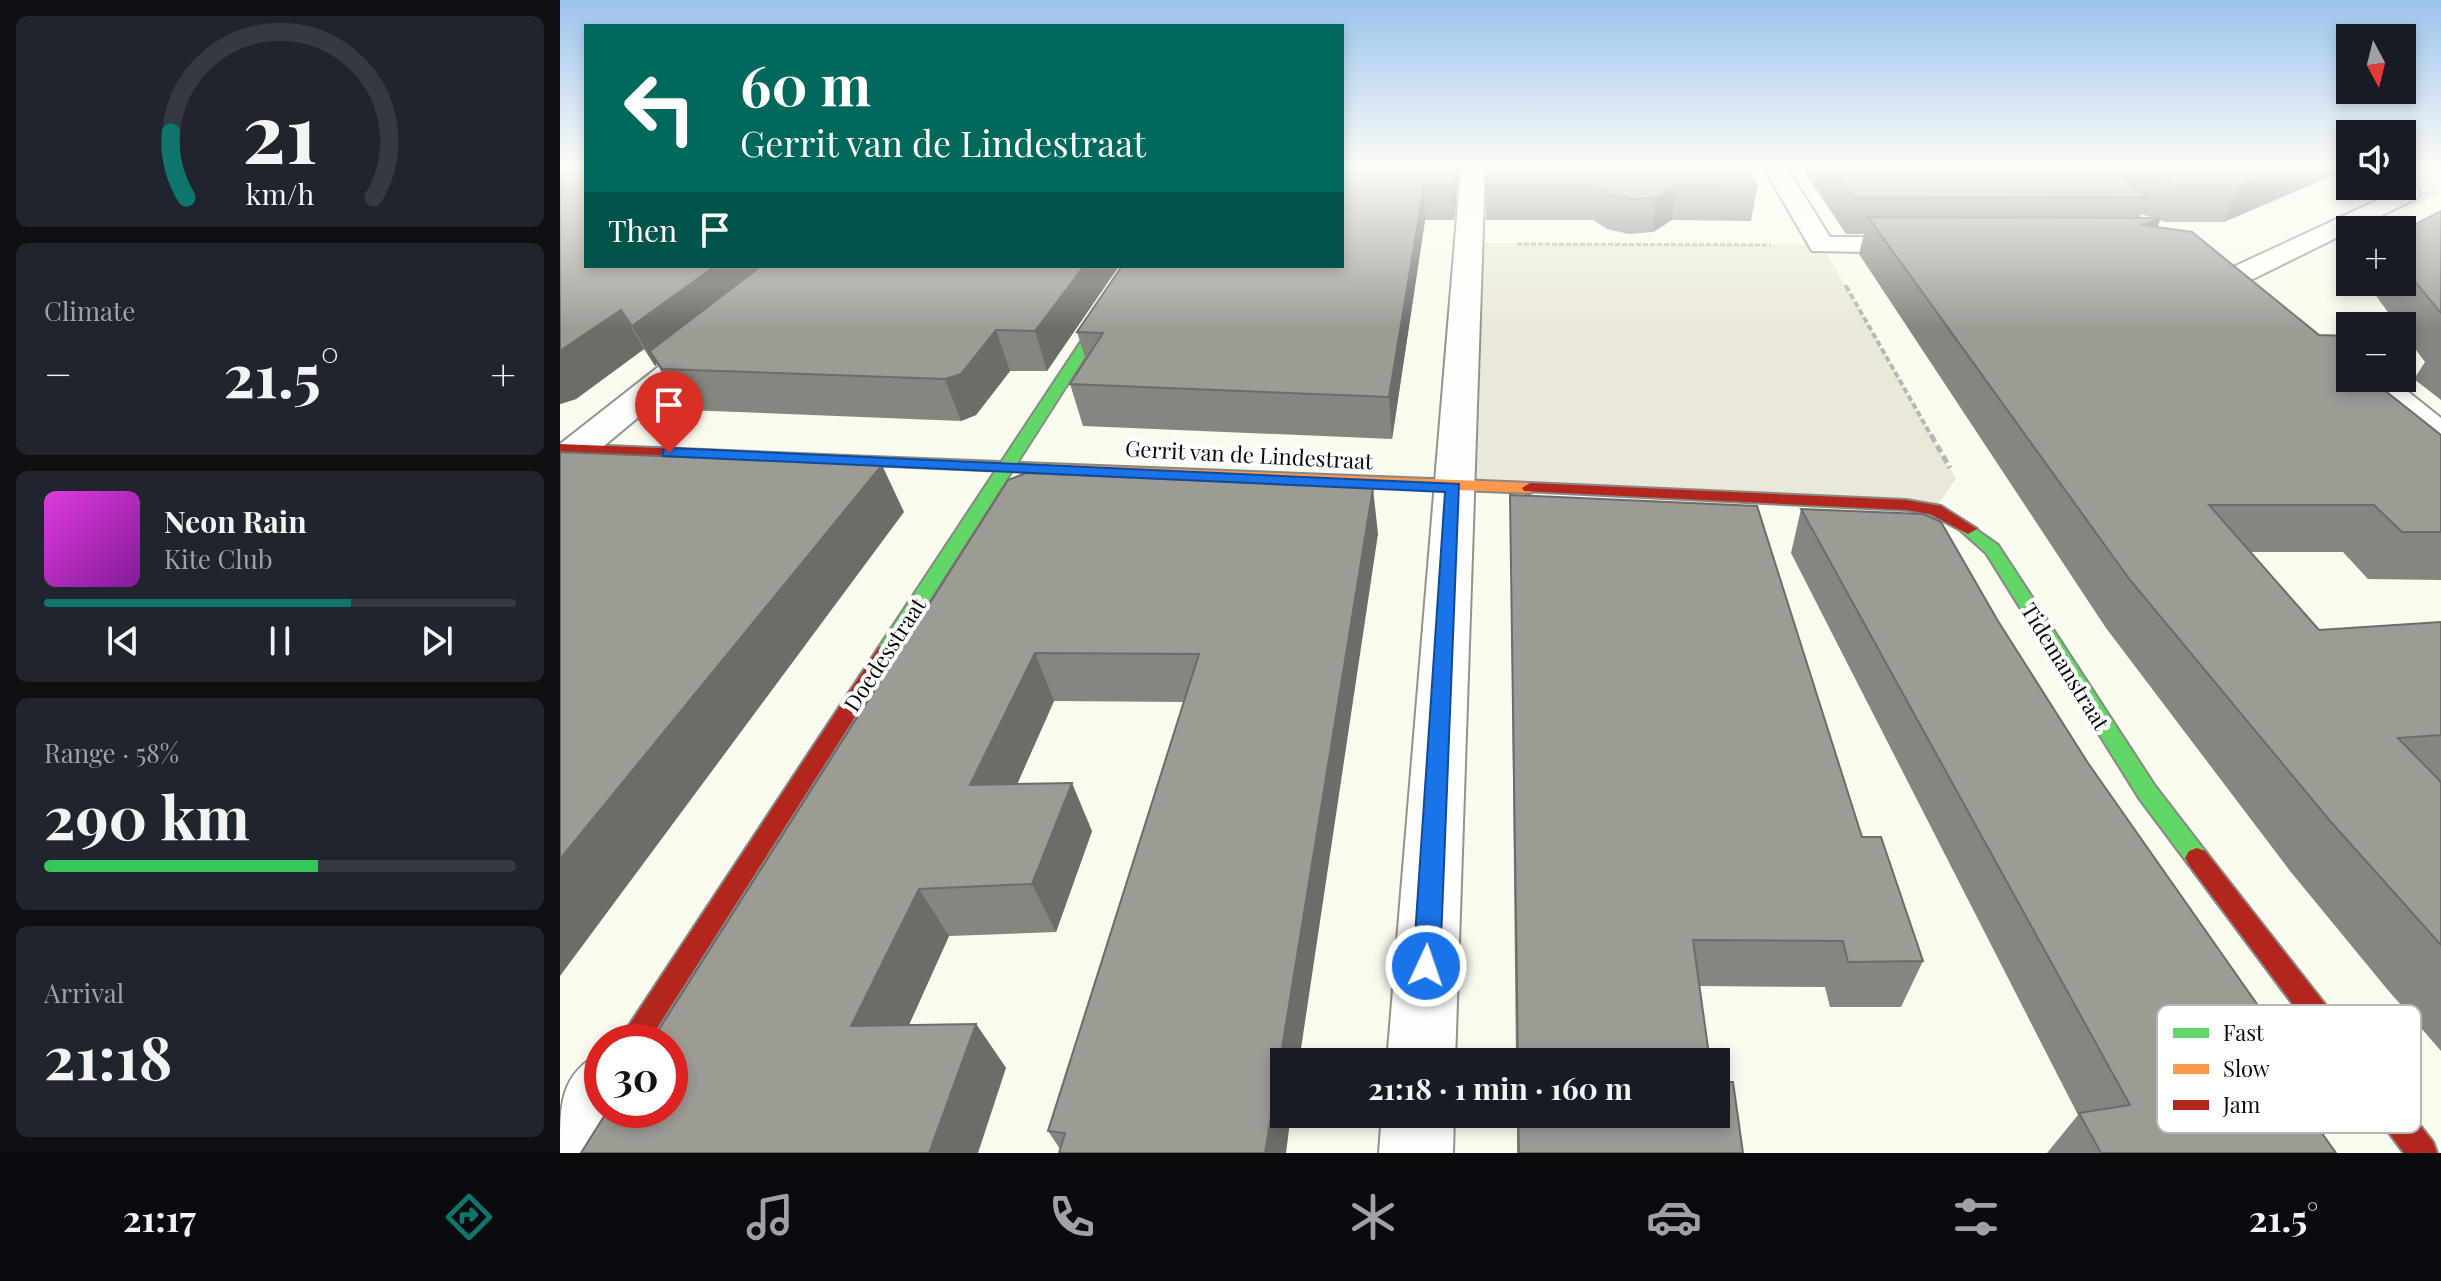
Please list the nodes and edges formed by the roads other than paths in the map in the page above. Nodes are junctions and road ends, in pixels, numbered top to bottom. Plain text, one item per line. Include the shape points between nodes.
1 (1469, 222) edge
2 (1808, 222) edge
3 (2348, 222) edge
4 (1948, 245) edge
5 (802, 268) edge
6 (1136, 268) edge
7 (2265, 293) edge
8 (2387, 392) edge
9 (2441, 436) edge
10 (566, 454) edge
11 (1007, 467) junction
12 (1453, 487) junction
13 (1935, 508) joint
14 (2309, 1005) edge
15 (644, 1024) edge
16 (1422, 1048) edge
17 (584, 1115) edge
18 (1417, 1128) edge
19 (2407, 1133) edge
20 (560, 1152) edge
21 (1416, 1153) edge
22 (2422, 1153) edge

1 - 12 street
2 - 4 street via 1822,245
3 - 7 street via 2232,268
5 - 10 street
6 - 11 street, Doedesstraat
8 - 9 street
10 - 11 street, Gerrit van de Lindestraat
11 - 12 street, Gerrit van de Lindestraat
11 - 15 street, Doedesstraat
12 - 13 street, Gerrit van de Lindestraat
12 - 16 street
13 - 14 street, Tidemanstraat via 1969,527 1992,549 2147,792
17 - 20 street
18 - 21 street
19 - 22 street, Tidemanstraat

